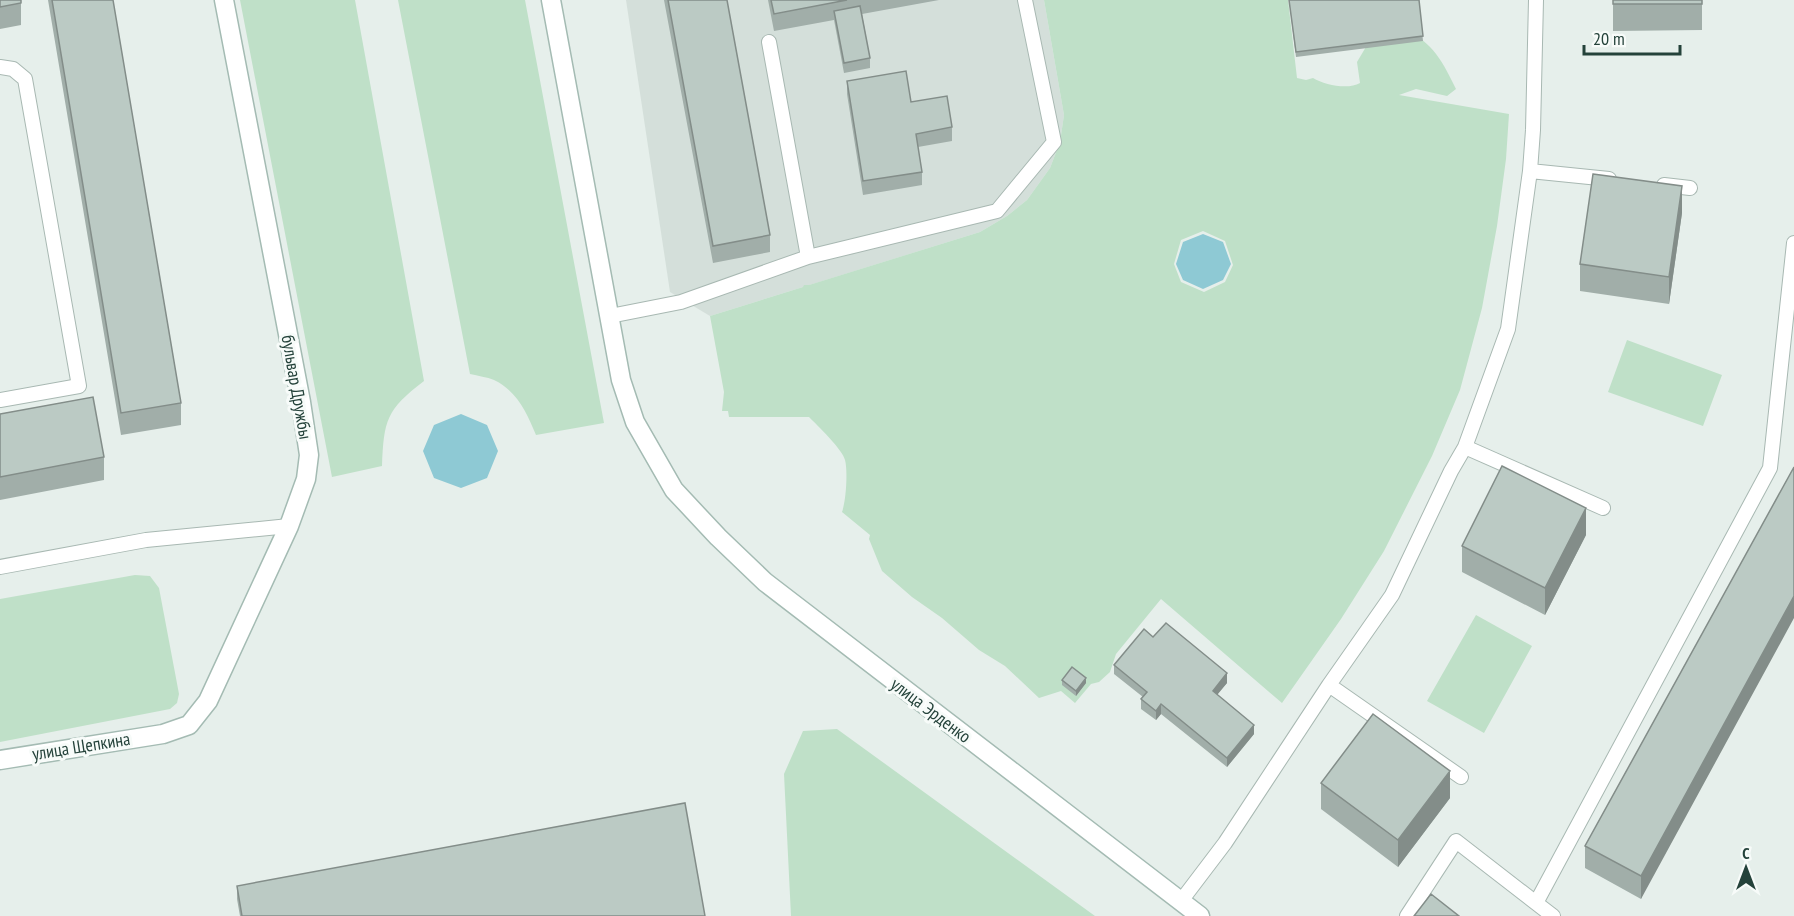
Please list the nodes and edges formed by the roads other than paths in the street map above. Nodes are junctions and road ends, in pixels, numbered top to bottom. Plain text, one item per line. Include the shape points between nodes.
1 (224, 0) edge
2 (552, 0) edge
3 (1025, 0) edge
4 (1536, 0) edge
5 (769, 42) dead end
6 (0, 67) edge
7 (1530, 171) junction
8 (1622, 181) edge
9 (1656, 184) edge
10 (1690, 188) dead end
11 (1794, 243) edge
12 (808, 257) junction
13 (610, 316) junction
14 (0, 400) edge
15 (1465, 447) junction
16 (1603, 508) dead end
17 (289, 526) junction
18 (0, 567) edge
19 (1329, 685) junction
20 (163, 734) joint
21 (0, 760) edge
22 (1461, 777) dead end
23 (1181, 901) junction
24 (1536, 903) junction
25 (1200, 916) edge
26 (1407, 916) edge
27 (1553, 916) edge

1 - 17 main road, бульвар Дружбы via 309,455 306,479
2 - 13 main road
3 - 12 lane via 1054,142 997,211
4 - 7 lane
5 - 12 lane
6 - 14 lane via 13,69 24,80 79,386
7 - 8 lane
7 - 15 lane via 1508,329
9 - 10 lane
11 - 24 lane via 1770,468
12 - 13 lane via 681,302
13 - 23 main road, улица Эрденко via 621,380 635,422 674,490 718,537 765,582
15 - 16 lane
15 - 19 lane via 1392,595
17 - 18 lane via 146,540
17 - 20 main road, бульвар Дружбы via 208,701 189,725
19 - 22 lane
19 - 23 lane via 1225,843
20 - 21 main road, улица Щепкина
23 - 25 main road, улица Эрденко
24 - 26 lane via 1456,841
24 - 27 lane

